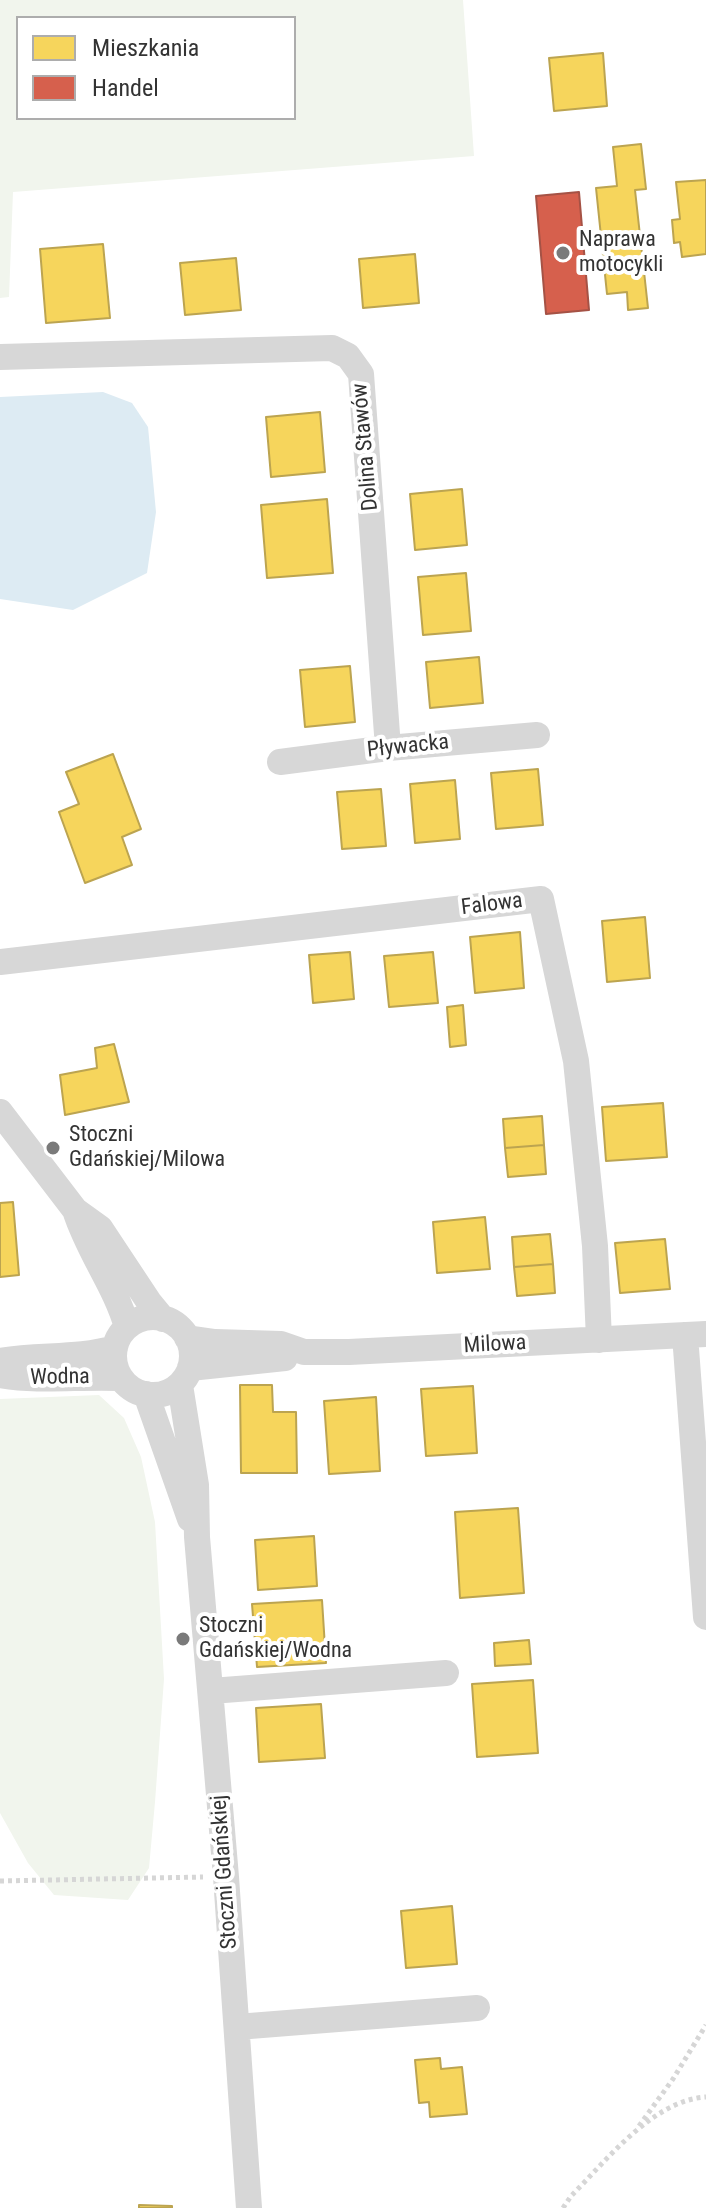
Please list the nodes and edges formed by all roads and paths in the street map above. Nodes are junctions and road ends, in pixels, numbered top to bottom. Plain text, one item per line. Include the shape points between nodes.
1 (0, 357) edge
2 (537, 735) dead end
3 (388, 748) junction
4 (280, 762) dead end
5 (0, 962) edge
6 (0, 1112) edge
7 (75, 1210) junction
8 (163, 1319) junction
9 (696, 1335) edge
10 (121, 1338) junction
11 (187, 1338) junction
12 (599, 1340) junction
13 (304, 1352) junction
14 (0, 1361) edge
15 (0, 1375) edge
16 (185, 1376) junction
17 (120, 1378) junction
18 (146, 1394) junction
19 (703, 1535) edge
20 (197, 1537) junction
21 (706, 1617) edge
22 (446, 1673) dead end
23 (211, 1691) junction
24 (226, 1877) junction
25 (0, 1881) edge
26 (477, 2008) dead end
27 (706, 2025) edge
28 (237, 2027) junction
29 (706, 2097) edge
30 (633, 2134) junction
31 (249, 2208) edge
32 (563, 2208) edge

1 - 3 street, Dolina Stawów via 332,348 348,356 361,374
2 - 3 street, Pływacka
3 - 4 street, Pływacka
5 - 12 street, Falowa via 541,899 576,1061
6 - 7 street
7 - 8 street via 100,1228
7 - 10 street via 121,1307
8 - 10 street via 138,1320
8 - 11 street
9 - 12 street, Milowa
9 - 19 street, Milowa
10 - 14 street, Wodna via 94,1355
10 - 17 street via 116,1368
11 - 13 street, Milowa via 281,1344
11 - 16 street via 191,1348
12 - 13 street, Milowa
13 - 16 street, Milowa
15 - 17 street, Wodna
16 - 18 street via 170,1391
16 - 20 street, Stoczni Gdańskiej
17 - 18 street
18 - 20 street, Stoczni Gdańskiej
19 - 21 street, Milowa
20 - 23 street, Stoczni Gdańskiej
22 - 23 street
23 - 24 street, Stoczni Gdańskiej
24 - 25 path
24 - 28 street, Stoczni Gdańskiej
26 - 28 street
27 - 30 path
28 - 31 street, Stoczni Gdańskiej
29 - 30 path via 680,2102
30 - 32 path

